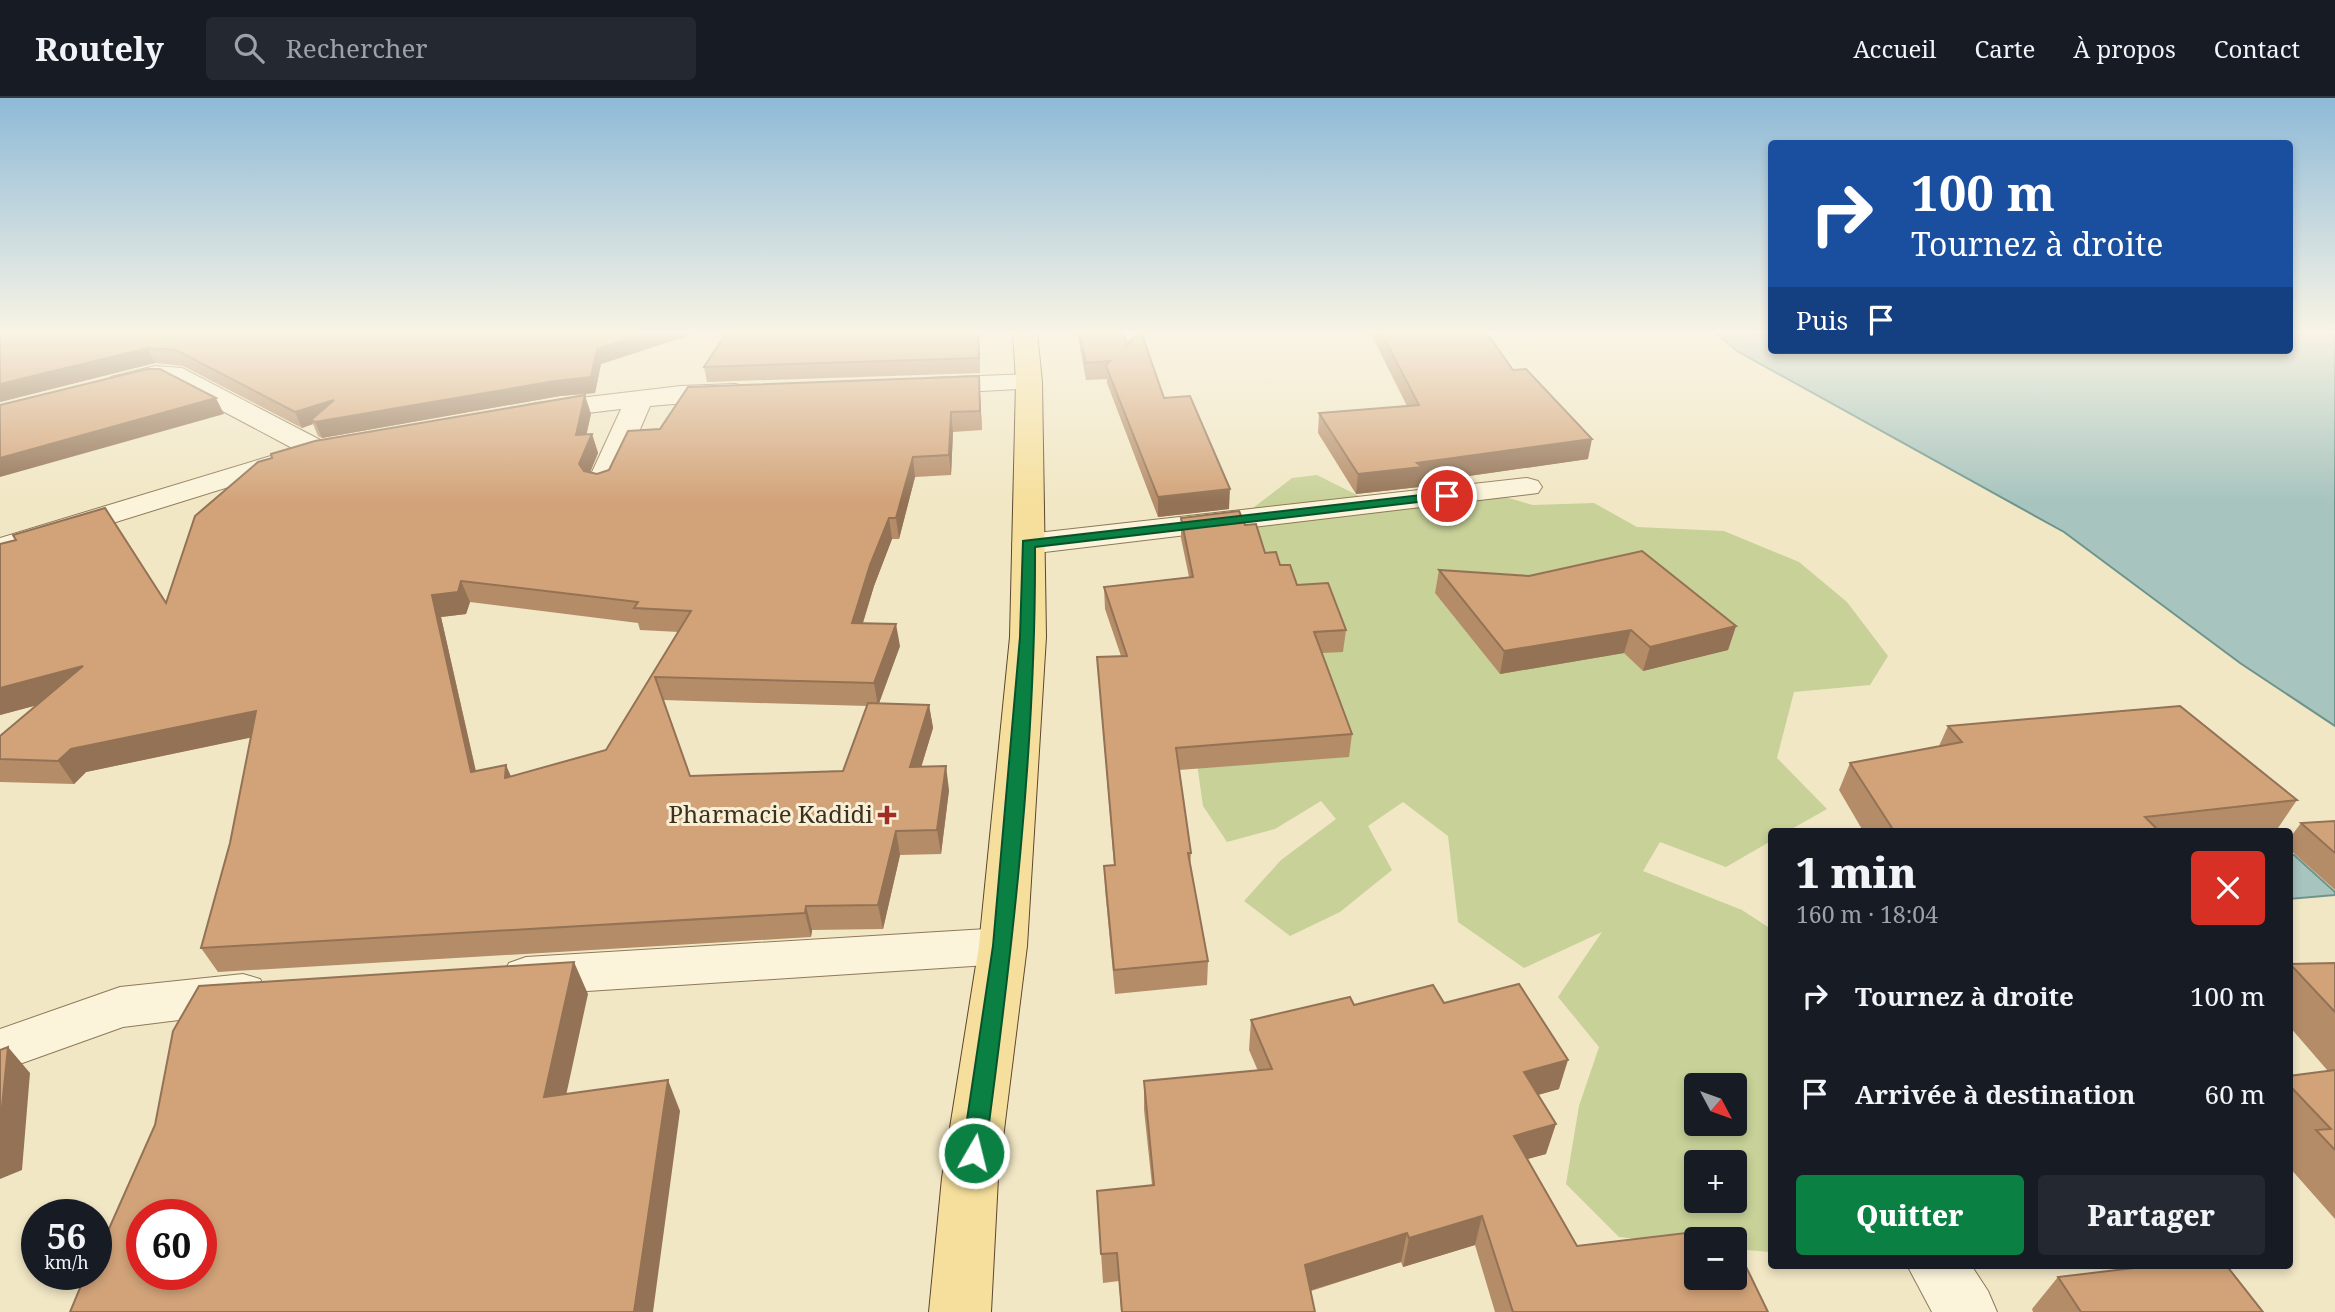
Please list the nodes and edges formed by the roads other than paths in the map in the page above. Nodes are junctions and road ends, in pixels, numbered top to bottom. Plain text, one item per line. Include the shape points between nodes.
1 (99, 389) edge
2 (204, 389) edge
3 (1029, 389) edge
4 (90, 391) edge
5 (764, 391) edge
6 (640, 398) junction
7 (506, 416) edge
8 (602, 483) edge
9 (1527, 487) dead end
10 (1028, 544) junction
11 (0, 548) edge
12 (1003, 946) junction
13 (479, 979) edge
14 (285, 990) edge
15 (0, 1050) edge
16 (1939, 1269) edge
17 (960, 1312) edge
18 (1966, 1312) edge

1 - 4 street
2 - 11 street via 331,448
3 - 10 main road
5 - 6 street
6 - 7 street
6 - 8 street
9 - 10 street
10 - 12 main road via 1028,637
12 - 13 street
12 - 17 main road via 970,1178
14 - 15 street via 120,1007
16 - 18 street

